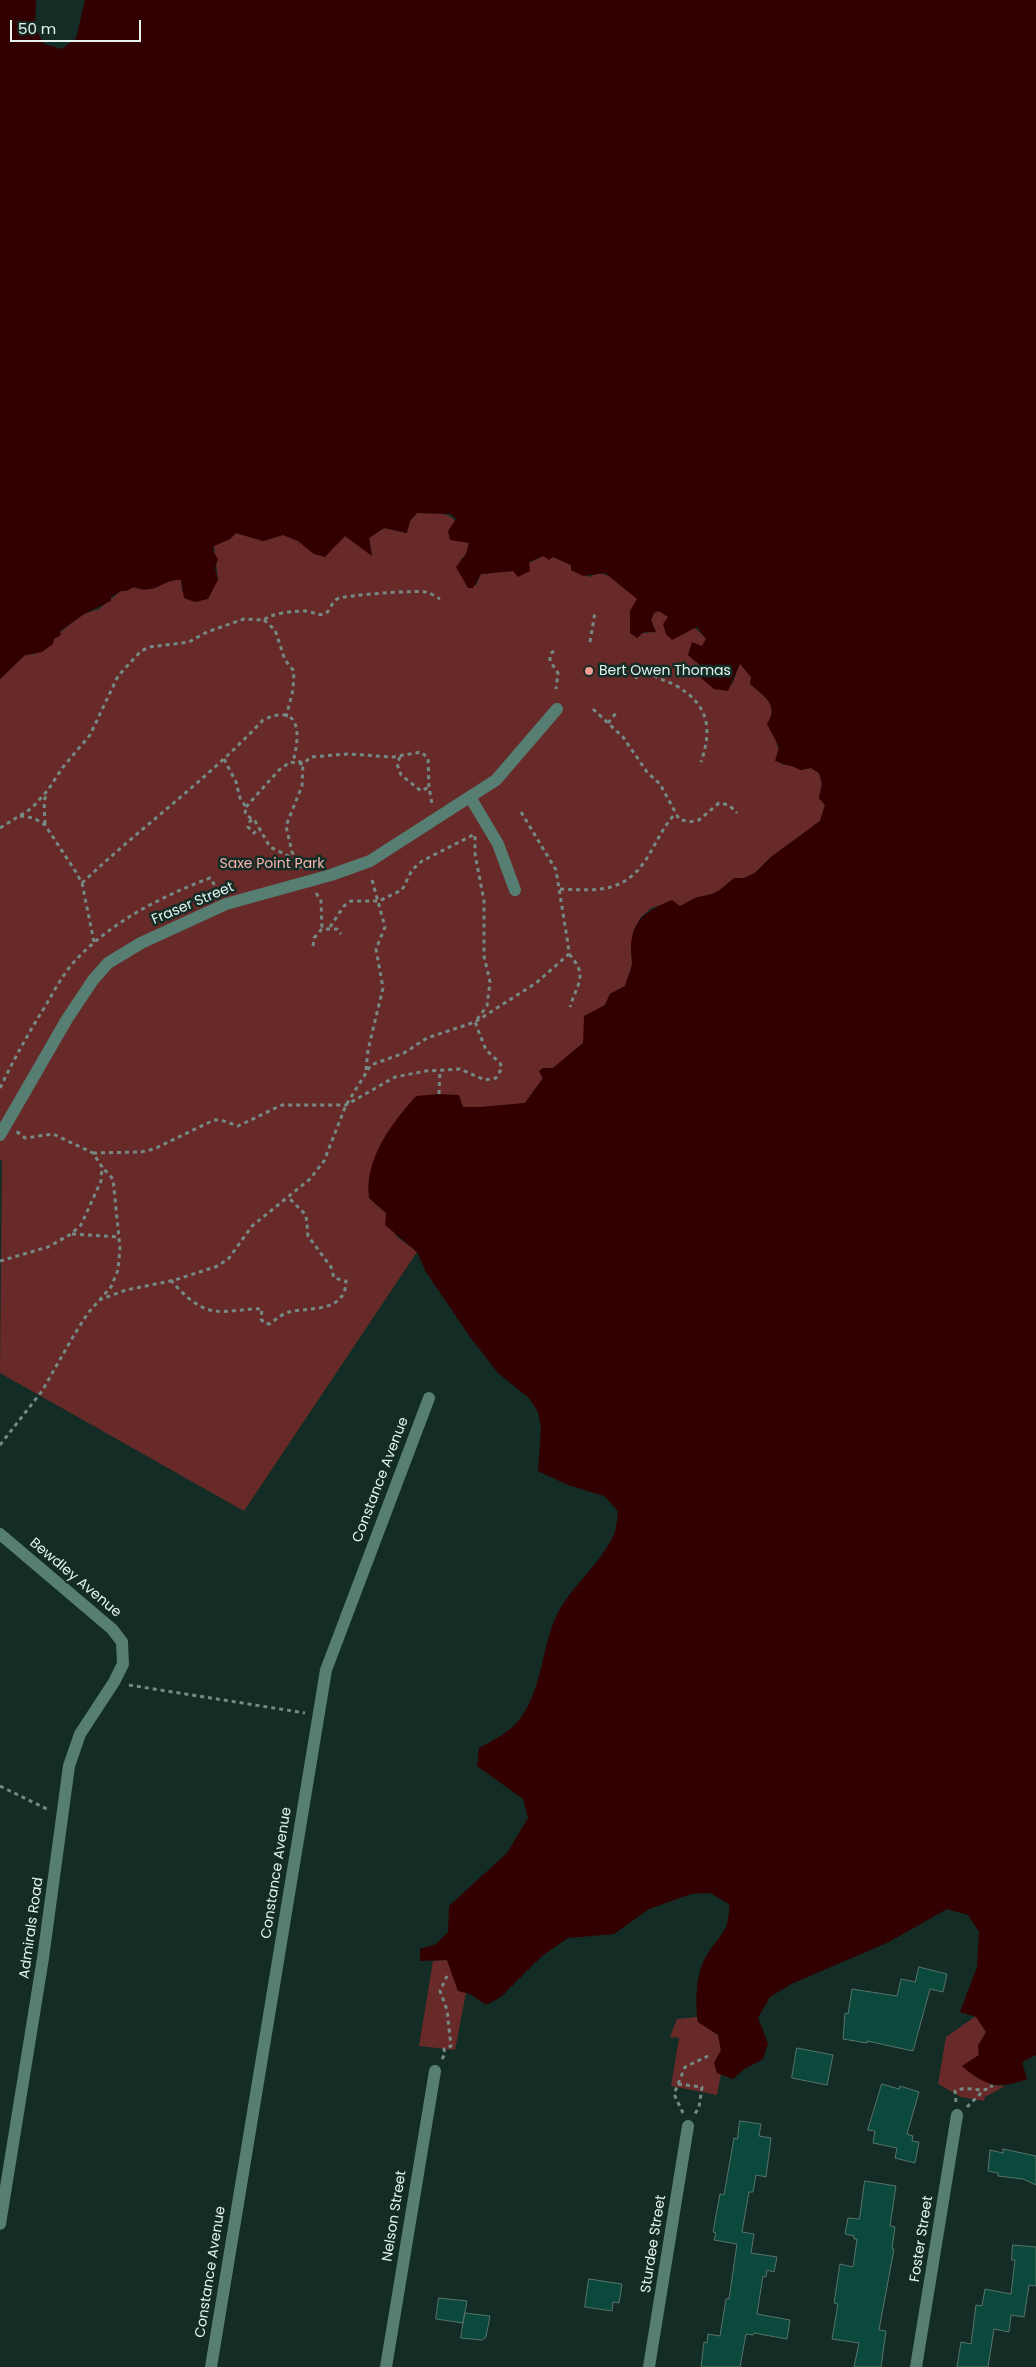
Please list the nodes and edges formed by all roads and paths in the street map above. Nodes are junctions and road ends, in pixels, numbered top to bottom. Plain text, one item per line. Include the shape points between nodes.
1 (440, 599) dead end
2 (596, 612) dead end
3 (264, 620) junction
4 (590, 642) dead end
5 (554, 651) dead end
6 (636, 679) dead end
7 (556, 689) dead end
8 (557, 709) dead end
9 (593, 709) dead end
10 (616, 713) dead end
11 (286, 717) junction
12 (608, 723) junction
13 (400, 756) junction
14 (224, 759) junction
15 (701, 762) dead end
16 (304, 764) junction
17 (429, 787) junction
18 (48, 790) junction
19 (470, 797) junction
20 (246, 806) junction
21 (521, 812) dead end
22 (737, 813) dead end
23 (675, 814) junction
24 (19, 816) junction
25 (253, 819) junction
26 (436, 820) junction
27 (45, 824) junction
28 (474, 827) dead end
29 (0, 828) edge
30 (260, 828) junction
31 (475, 834) junction
32 (295, 859) junction
33 (366, 862) junction
34 (309, 881) junction
35 (82, 883) junction
36 (560, 889) junction
37 (515, 890) dead end
38 (379, 900) junction
39 (330, 927) junction
40 (322, 929) junction
41 (341, 934) dead end
42 (94, 942) dead end
43 (313, 946) dead end
44 (569, 954) junction
45 (570, 1007) dead end
46 (475, 1022) junction
47 (440, 1070) junction
48 (366, 1071) junction
49 (439, 1094) dead end
50 (346, 1106) junction
51 (3, 1130) edge
52 (93, 1153) junction
53 (102, 1167) junction
54 (289, 1198) junction
55 (71, 1234) junction
56 (118, 1237) junction
57 (0, 1261) edge
58 (171, 1280) junction
59 (99, 1300) junction
60 (429, 1398) dead end
61 (0, 1445) edge
62 (0, 1534) edge
63 (124, 1650) joint
64 (114, 1682) junction
65 (318, 1715) junction
66 (0, 1786) edge
67 (62, 1817) junction
68 (447, 1976) dead end
69 (444, 2049) dead end
70 (708, 2056) dead end
71 (435, 2071) dead end
72 (678, 2084) junction
73 (992, 2085) dead end
74 (983, 2091) junction
75 (976, 2100) dead end
76 (957, 2115) joint
77 (688, 2126) junction
78 (0, 2224) edge
79 (211, 2367) edge
80 (386, 2367) edge
81 (648, 2367) edge
82 (916, 2367) edge

1 - 3 path via 428,592 415,591 354,595 338,599 325,614 303,611 268,615
2 - 4 path
3 - 11 path via 275,630 285,660 294,671
3 - 18 path via 244,619 189,642 150,646 141,651 118,676 90,735
5 - 7 path via 549,658 558,673
6 - 15 path via 637,673 651,673 657,679 676,686 702,707 706,715
8 - 19 street, Fraser Street via 496,780
9 - 12 path
10 - 12 path
11 - 14 path via 272,716 263,720
11 - 16 path via 298,729 294,756
12 - 23 path via 660,784
13 - 16 path via 348,754 311,757
13 - 17 path via 397,764 401,775 421,791
13 - 17 path via 416,752 425,754 429,762
14 - 20 path
14 - 35 path via 170,807 150,820
16 - 20 path via 290,762
16 - 32 path via 302,786 286,826
17 - 26 path
18 - 24 path via 32,808
18 - 27 path via 44,801
19 - 26 street, Fraser Street
19 - 37 street via 498,844
20 - 25 path via 244,814
21 - 36 path via 556,870
22 - 23 path via 725,803 719,803 694,822 684,821
23 - 36 path via 664,826 649,855 631,876 610,889
24 - 27 path
24 - 29 path
25 - 30 path
25 - 30 path via 248,823 251,831 254,833
26 - 33 street, Fraser Street
27 - 35 path
28 - 31 path
30 - 32 path via 270,847
31 - 38 path via 422,861 412,870 402,890
31 - 46 path via 475,854 484,901 484,956 490,982 487,1006
32 - 34 path
33 - 34 street, Fraser Street
33 - 38 path
34 - 40 path via 321,901
34 - 51 street, Fraser Street via 226,904 141,943 108,963 67,1019
35 - 42 path
36 - 44 path
38 - 39 path via 351,901
38 - 48 path via 385,926 376,950 383,995 368,1050
39 - 40 path
39 - 41 path
40 - 43 path via 314,938
44 - 45 path via 581,970
44 - 46 path via 536,983
46 - 47 path via 486,1050 502,1068 496,1078 484,1080 460,1069
46 - 48 path via 427,1038 404,1053 371,1065
47 - 49 path
47 - 50 path via 395,1077
48 - 50 path
50 - 52 path via 282,1105 238,1126 214,1120 148,1150
50 - 54 path via 324,1161
51 - 52 path via 25,1138 53,1134
52 - 53 path
53 - 55 path via 101,1181 91,1205 81,1225
53 - 56 path via 113,1179
54 - 58 path via 252,1226 229,1258 218,1266
54 - 58 path via 306,1215 308,1236 331,1267 334,1278 346,1281 343,1293 336,1301 319,1310 287,1312 269,1324 261,1319 262,1310 213,1311 205,1308 189,1299
55 - 56 path
55 - 57 path via 48,1247
56 - 59 path via 118,1270 111,1287
58 - 59 path
59 - 61 path via 74,1335 42,1391
60 - 65 street, Constance Avenue via 326,1670
62 - 63 street, Bewdley Avenue via 112,1629
63 - 64 street, Admirals Road via 123,1664
64 - 65 path
64 - 67 street, Admirals Road via 73,1748
65 - 79 street, Constance Avenue
66 - 67 path
67 - 78 street, Admirals Road via 42,1968
68 - 69 path via 440,1991 447,2010 451,2046
70 - 72 path via 685,2067
71 - 80 street, Nelson Street
72 - 77 path via 674,2094
72 - 77 path via 702,2088 699,2107
73 - 74 path
74 - 75 path
74 - 76 path via 967,2088 954,2091
76 - 82 street, Foster Street
77 - 81 street, Sturdee Street

